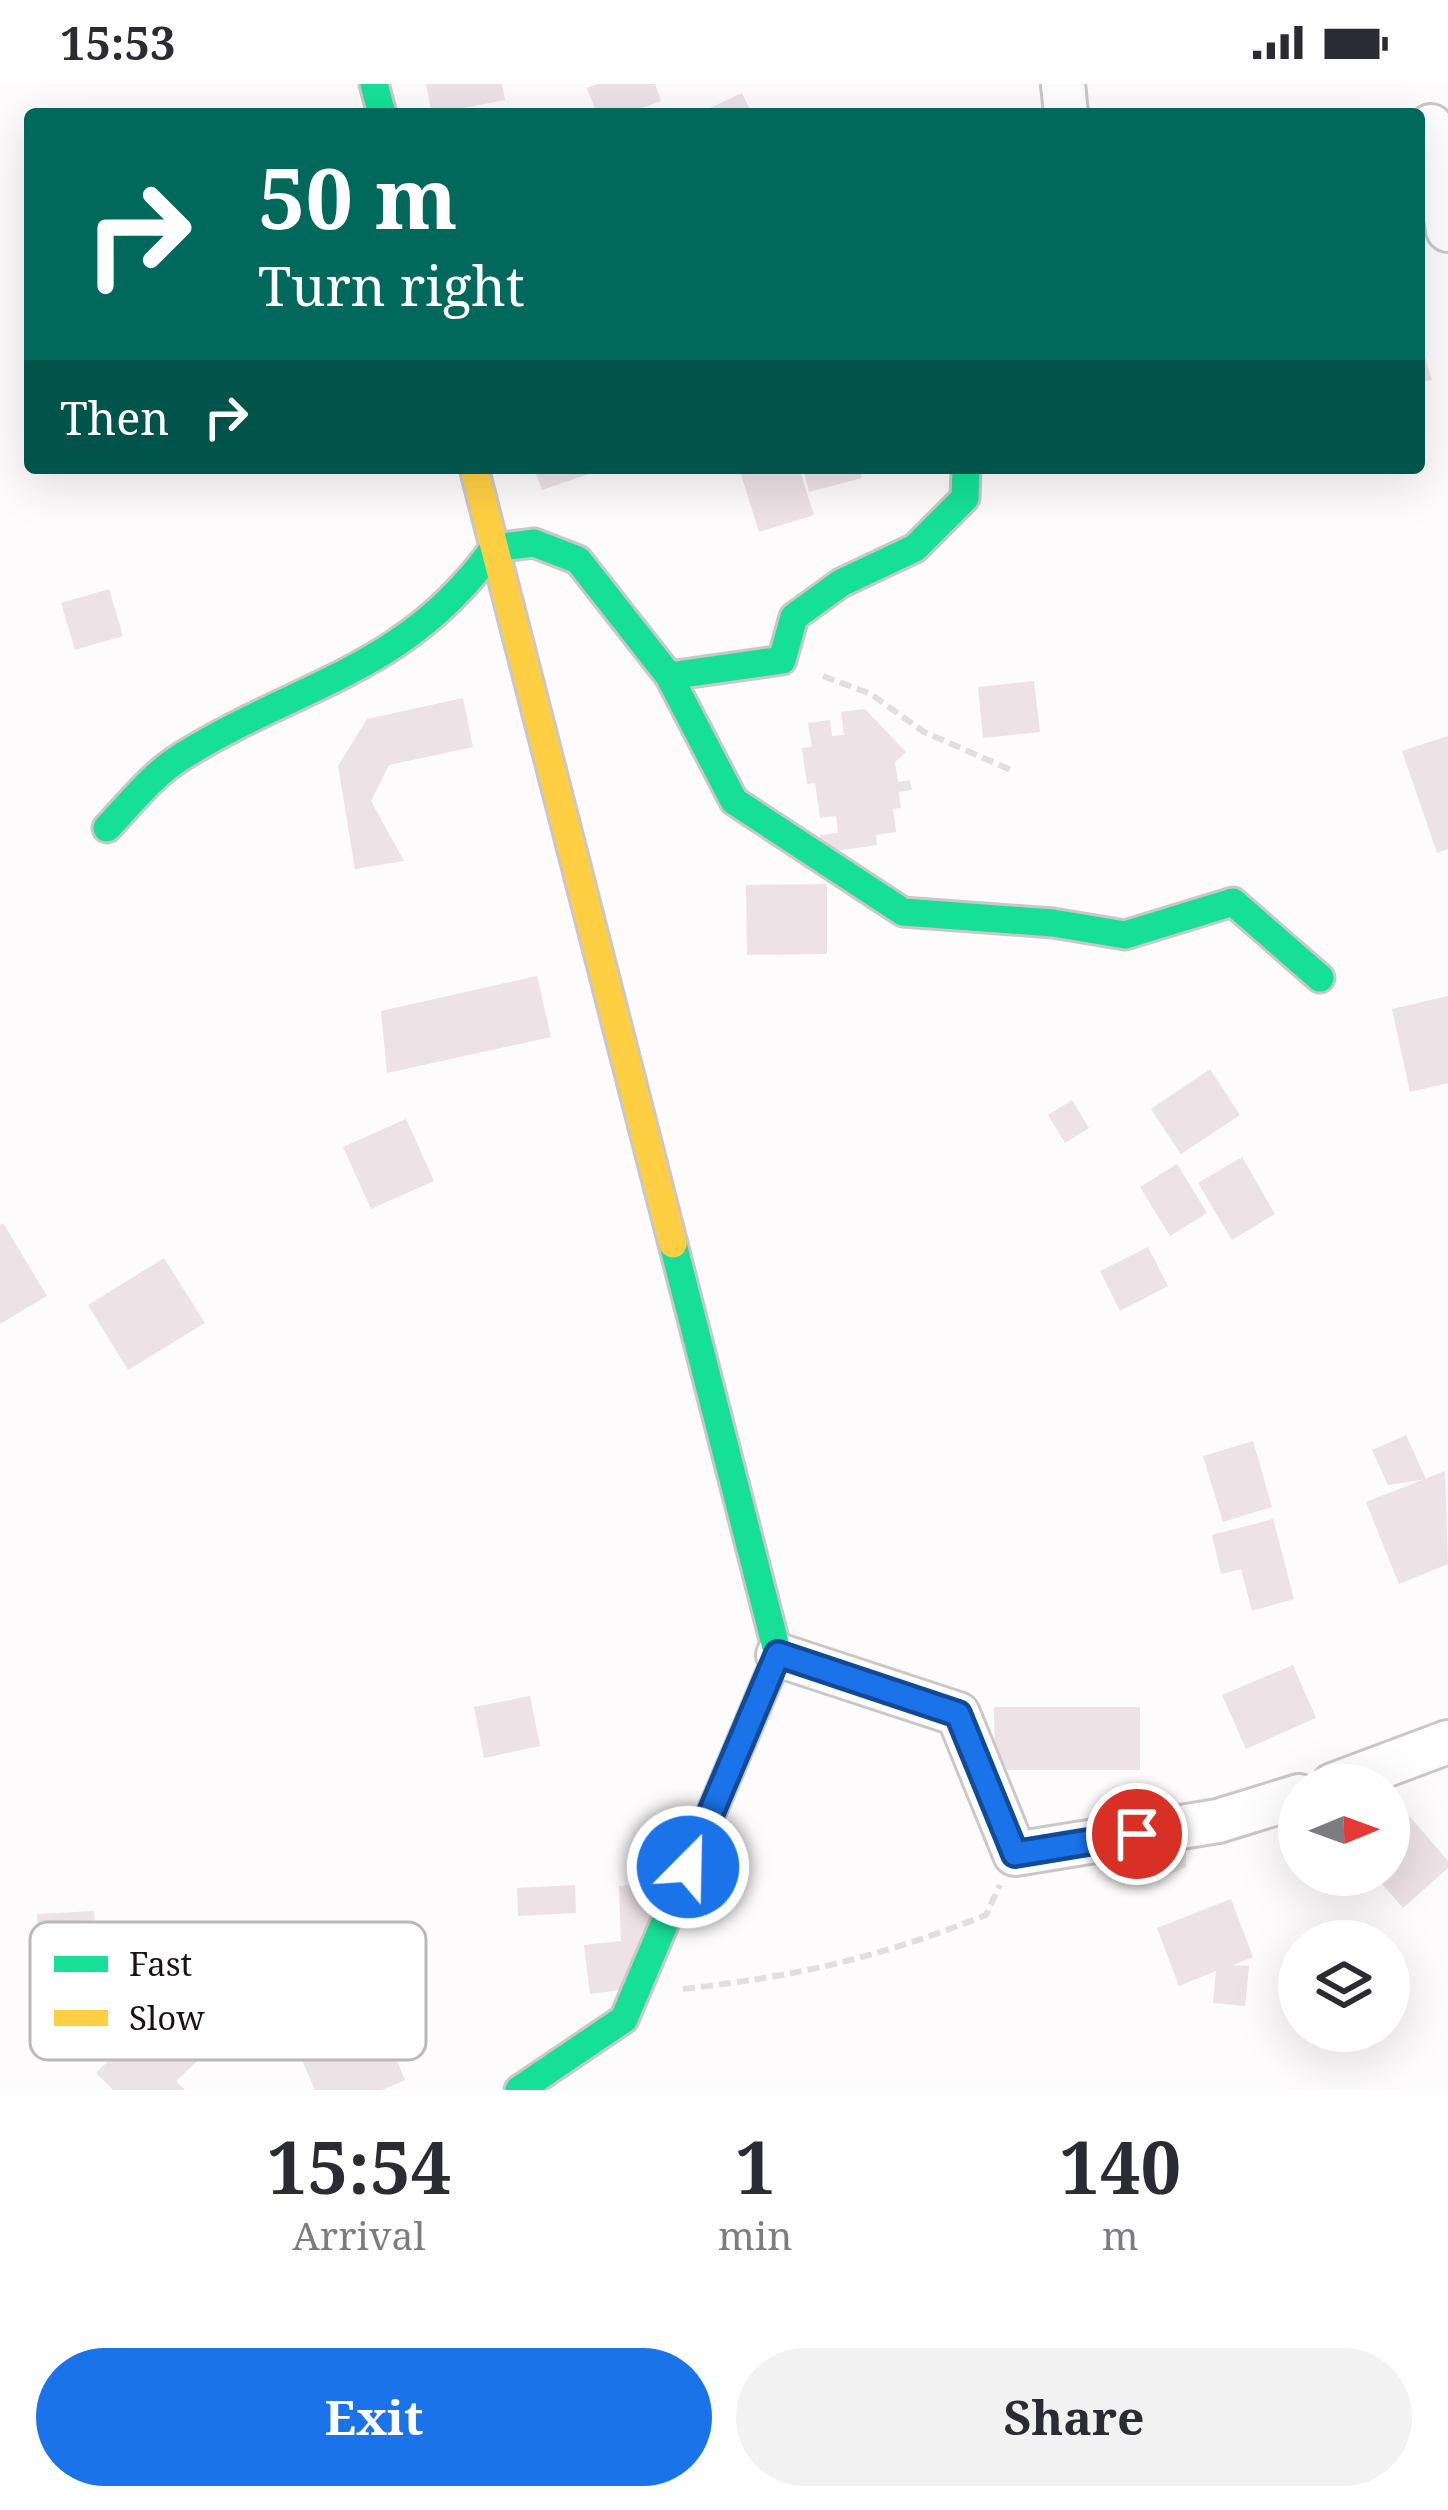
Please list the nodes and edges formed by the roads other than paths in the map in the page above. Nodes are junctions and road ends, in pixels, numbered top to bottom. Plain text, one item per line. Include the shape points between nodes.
1 (1433, 126) edge
2 (1448, 230) edge
3 (475, 474) edge
4 (966, 474) edge
5 (494, 548) junction
6 (669, 676) junction
7 (106, 828) dead end
8 (1320, 978) dead end
9 (778, 1654) junction
10 (1448, 1742) edge
11 (1390, 1764) edge
12 (1278, 1802) edge
13 (519, 2090) edge

1 - 2 street
3 - 5 street
4 - 6 street via 965,498 915,548 841,583 794,617 782,660
5 - 6 street via 534,543 578,560
5 - 7 street via 471,587 381,661 177,759
5 - 9 street
6 - 8 street via 734,801 903,912 1125,935 1232,902
9 - 12 street via 958,1714 1015,1854 1218,1821
9 - 13 street via 624,2019
10 - 11 street

